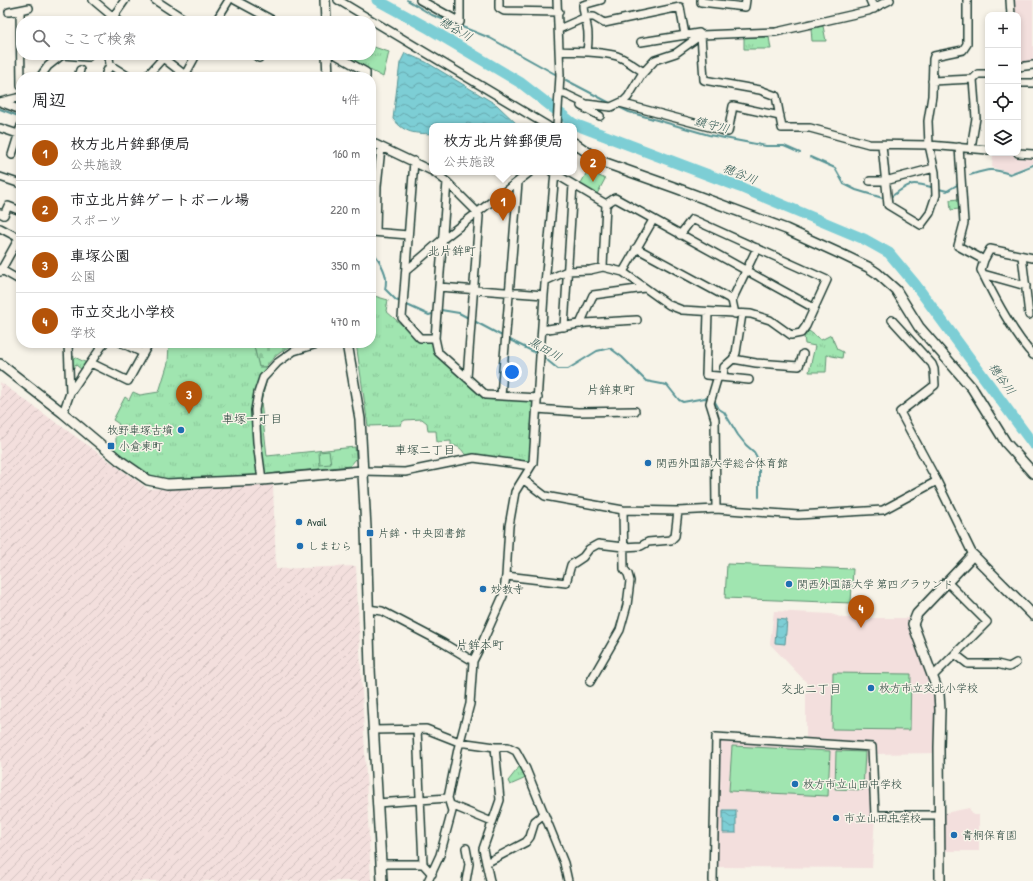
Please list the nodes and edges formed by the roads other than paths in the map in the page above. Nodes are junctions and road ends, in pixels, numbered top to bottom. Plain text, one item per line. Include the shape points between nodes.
1 (93, 0) edge
2 (125, 0) edge
3 (155, 0) edge
4 (229, 0) edge
5 (235, 0) edge
6 (325, 0) edge
7 (338, 0) edge
8 (420, 0) edge
9 (460, 0) edge
10 (499, 0) edge
11 (557, 0) edge
12 (601, 0) edge
13 (701, 0) edge
14 (746, 0) edge
15 (870, 0) edge
16 (890, 0) edge
17 (967, 0) edge
18 (1010, 0) edge
19 (29, 8) dead end
20 (20, 10) junction
21 (874, 10) junction
22 (9, 12) dead end
23 (558, 12) junction
24 (1011, 12) edge
25 (20, 16) edge
26 (111, 16) edge
27 (117, 16) edge
28 (179, 16) edge
29 (219, 16) edge
30 (265, 16) edge
31 (326, 16) edge
32 (365, 16) edge
33 (586, 18) junction
34 (376, 23) edge
35 (559, 29) junction
36 (685, 35) junction
37 (700, 35) junction
38 (641, 42) dead end
39 (560, 51) junction
40 (588, 52) junction
41 (20, 60) edge
42 (56, 60) edge
43 (109, 60) edge
44 (158, 60) edge
45 (166, 60) edge
46 (194, 60) edge
47 (327, 60) edge
48 (345, 60) edge
49 (110, 65) junction
50 (1033, 65) edge
51 (1021, 67) edge
52 (21, 72) edge
53 (44, 72) edge
54 (106, 72) edge
55 (121, 72) edge
56 (150, 72) edge
57 (181, 72) edge
58 (188, 72) edge
59 (328, 72) edge
60 (366, 72) edge
61 (644, 72) junction
62 (985, 74) edge
63 (972, 79) junction
64 (932, 81) junction
65 (1033, 83) edge
66 (1021, 84) edge
67 (559, 96) junction
68 (16, 98) edge
69 (0, 102) edge
70 (620, 103) junction
71 (16, 108) edge
72 (600, 116) dead end
73 (780, 116) junction
74 (543, 123) edge
75 (557, 123) edge
76 (0, 128) edge
77 (16, 134) edge
78 (16, 145) edge
79 (376, 145) edge
80 (577, 145) edge
81 (882, 145) junction
82 (929, 145) junction
83 (959, 147) junction
84 (381, 148) junction
85 (971, 148) junction
86 (985, 150) edge
87 (1021, 153) edge
88 (1033, 154) edge
89 (12, 155) dead end
90 (414, 161) junction
91 (934, 168) junction
92 (429, 169) edge
93 (376, 174) edge
94 (438, 175) edge
95 (526, 175) edge
96 (554, 175) edge
97 (557, 175) edge
98 (0, 177) edge
99 (870, 181) dead end
100 (885, 181) junction
101 (16, 182) edge
102 (447, 182) junction
103 (518, 182) junction
104 (573, 185) junction
105 (606, 204) junction
106 (16, 209) edge
107 (0, 213) edge
108 (478, 213) junction
109 (653, 220) junction
110 (0, 228) edge
111 (376, 232) edge
112 (408, 235) junction
113 (680, 235) junction
114 (16, 236) edge
115 (443, 239) junction
116 (16, 243) edge
117 (636, 248) junction
118 (758, 248) junction
119 (1022, 256) junction
120 (1033, 258) edge
121 (984, 260) junction
122 (603, 267) junction
123 (406, 270) junction
124 (0, 271) edge
125 (567, 271) junction
126 (747, 271) junction
127 (623, 272) junction
128 (983, 274) junction
129 (16, 277) edge
130 (545, 281) junction
131 (1026, 286) junction
132 (439, 287) junction
133 (645, 288) junction
134 (474, 290) junction
135 (510, 292) junction
136 (544, 295) junction
137 (732, 300) junction
138 (814, 308) junction
139 (708, 312) junction
140 (739, 314) junction
141 (1028, 315) dead end
142 (637, 320) dead end
143 (892, 320) dead end
144 (580, 324) junction
145 (564, 327) junction
146 (542, 330) junction
147 (435, 338) junction
148 (68, 348) edge
149 (101, 348) edge
150 (132, 348) edge
151 (146, 348) edge
152 (304, 348) edge
153 (348, 348) edge
154 (1031, 350) edge
155 (143, 353) junction
156 (803, 354) dead end
157 (733, 359) junction
158 (91, 363) junction
159 (0, 364) edge
160 (720, 377) junction
161 (467, 378) junction
162 (749, 380) dead end
163 (70, 393) junction
164 (501, 396) junction
165 (538, 398) junction
166 (537, 409) junction
167 (635, 412) dead end
168 (63, 413) junction
169 (531, 466) junction
170 (362, 471) junction
171 (1033, 473) edge
172 (262, 480) junction
173 (524, 480) junction
174 (937, 481) junction
175 (716, 509) junction
176 (623, 510) junction
177 (678, 511) junction
178 (623, 547) junction
179 (972, 555) junction
180 (506, 576) junction
181 (947, 582) junction
182 (368, 609) junction
183 (1033, 615) edge
184 (955, 654) junction
185 (473, 661) junction
186 (1016, 663) dead end
187 (932, 677) junction
188 (590, 682) dead end
189 (417, 729) junction
190 (374, 730) junction
191 (459, 742) junction
192 (495, 747) junction
193 (420, 799) junction
194 (450, 801) junction
195 (377, 803) junction
196 (544, 814) junction
197 (939, 815) junction
198 (492, 822) junction
199 (466, 848) dead end
200 (486, 863) junction
201 (381, 864) junction
202 (423, 864) junction
203 (431, 879) edge
204 (382, 881) edge
205 (466, 881) edge
206 (490, 881) edge
207 (568, 881) edge
208 (713, 881) edge
209 (940, 881) edge

1 - 26 street
2 - 27 street
3 - 28 street
4 - 29 street
5 - 30 street
6 - 31 street
7 - 32 street
8 - 9 street via 460,22
10 - 23 street via 499,8 504,11
11 - 23 street
12 - 33 street via 583,5
13 - 14 street via 745,7
15 - 21 street
16 - 21 street
17 - 64 street via 967,44 964,50 934,56
18 - 24 street
19 - 20 street
20 - 22 street
20 - 25 street
21 - 37 street via 776,32
23 - 35 street
33 - 35 street
33 - 36 street via 594,17 604,23 680,7
33 - 40 street
34 - 74 street
35 - 39 street
36 - 37 street
36 - 38 street
37 - 61 street via 676,53 655,60
37 - 73 street via 704,80 760,90 776,96
39 - 40 street
39 - 67 street
40 - 61 street via 616,56
41 - 52 street
42 - 53 street
43 - 49 street
44 - 56 street
45 - 57 street
46 - 58 street
47 - 59 street
48 - 60 street
49 - 54 street
49 - 55 street
50 - 51 street
61 - 70 street via 628,97
62 - 63 street via 978,74
63 - 64 street
63 - 85 street via 976,118
64 - 82 street via 928,121
65 - 66 street
67 - 70 street via 565,94 586,104 611,107
67 - 72 street
67 - 75 street
68 - 69 street
69 - 71 street
70 - 73 street via 728,132 733,106
73 - 81 street via 782,128 810,128 869,144
76 - 77 street
78 - 89 street
79 - 84 street
80 - 171 street via 600,161 786,229 877,273 896,290 918,327 972,388 1006,443
81 - 82 street
81 - 100 street
82 - 83 street
82 - 91 street
83 - 85 street
83 - 121 street via 964,223 958,246
84 - 90 street
84 - 93 street
85 - 86 street
87 - 88 street
90 - 92 street
90 - 112 street
91 - 100 street
91 - 100 street via 936,195 930,213 921,225 888,205
94 - 102 street
95 - 103 street
96 - 130 street
97 - 104 street
98 - 101 street
99 - 100 street
102 - 108 street
102 - 115 street
103 - 108 street
103 - 135 street
104 - 105 street
104 - 125 street
105 - 109 street via 615,198
105 - 122 street
106 - 107 street via 8,206 4,215
108 - 115 street
108 - 134 street
109 - 113 street
109 - 117 street
110 - 114 street
111 - 112 street
112 - 123 street
113 - 118 street via 692,219
113 - 126 street
115 - 123 street
115 - 132 street
116 - 124 street
117 - 127 street
117 - 137 street
118 - 126 street
118 - 138 street via 827,280
119 - 120 street
119 - 121 street via 990,249
119 - 131 street
121 - 128 street via 981,270
122 - 125 street
122 - 127 street
123 - 147 street via 402,318 420,338
124 - 129 street
125 - 130 street
125 - 145 street
126 - 137 street
126 - 138 street
127 - 133 street
128 - 131 street
128 - 154 street via 1016,332
130 - 136 street
131 - 141 street
132 - 134 street
132 - 147 street
133 - 139 street via 669,305 682,310
133 - 144 street via 593,295
134 - 135 street
134 - 161 street
135 - 136 street
135 - 164 street
136 - 146 street
137 - 140 street
138 - 140 street via 806,326 801,333 795,335 770,320 751,314
139 - 140 street
139 - 160 street via 706,375
140 - 157 street via 736,353
142 - 144 street
143 - 174 street via 934,369 935,385 900,412
144 - 145 street
145 - 146 street
146 - 165 street
147 - 161 street via 438,352
148 - 163 street
149 - 158 street
150 - 155 street
151 - 155 street
152 - 172 street via 294,351 277,364 263,378 258,393 255,410 256,442
153 - 170 street via 360,419
155 - 158 street via 128,381
156 - 157 street via 799,366
157 - 160 street via 724,367
158 - 163 street
159 - 168 street
160 - 162 street
160 - 175 street via 711,400 715,419
161 - 164 street via 486,395
163 - 168 street
164 - 165 street
165 - 166 street
166 - 167 street
166 - 169 street
168 - 172 street via 119,460 148,480 167,484
169 - 170 street via 474,458 405,472
169 - 173 street
170 - 172 street
170 - 182 street
173 - 176 street via 545,496
173 - 180 street via 515,492 509,526
174 - 175 street via 883,510 798,515
174 - 179 street
175 - 177 street
176 - 177 street
176 - 178 street
177 - 178 street via 675,536 671,540
178 - 180 street via 598,544 589,549 571,565 566,583
178 - 188 street via 624,569 630,581 627,605 620,630
179 - 181 street
179 - 183 street
180 - 185 street via 503,596
181 - 184 street via 987,622
181 - 187 street via 917,614 913,624
182 - 185 street via 382,611
182 - 190 street
184 - 186 street via 968,664 997,664 1009,667
184 - 187 street
185 - 191 street via 470,704
187 - 197 street via 939,694 940,710
189 - 190 street
189 - 191 street via 426,729
189 - 193 street
190 - 195 street
191 - 192 street
191 - 194 street
192 - 196 street via 508,747 516,751
192 - 198 street via 500,800
193 - 194 street
193 - 195 street
193 - 202 street
194 - 198 street
194 - 203 street via 452,811
195 - 201 street
196 - 200 street via 536,821 526,842
196 - 207 street via 564,863
197 - 208 street via 875,815 872,747 716,737
197 - 209 street
198 - 200 street via 483,849
199 - 205 street via 469,864
200 - 206 street
201 - 202 street
201 - 204 street
202 - 203 street

